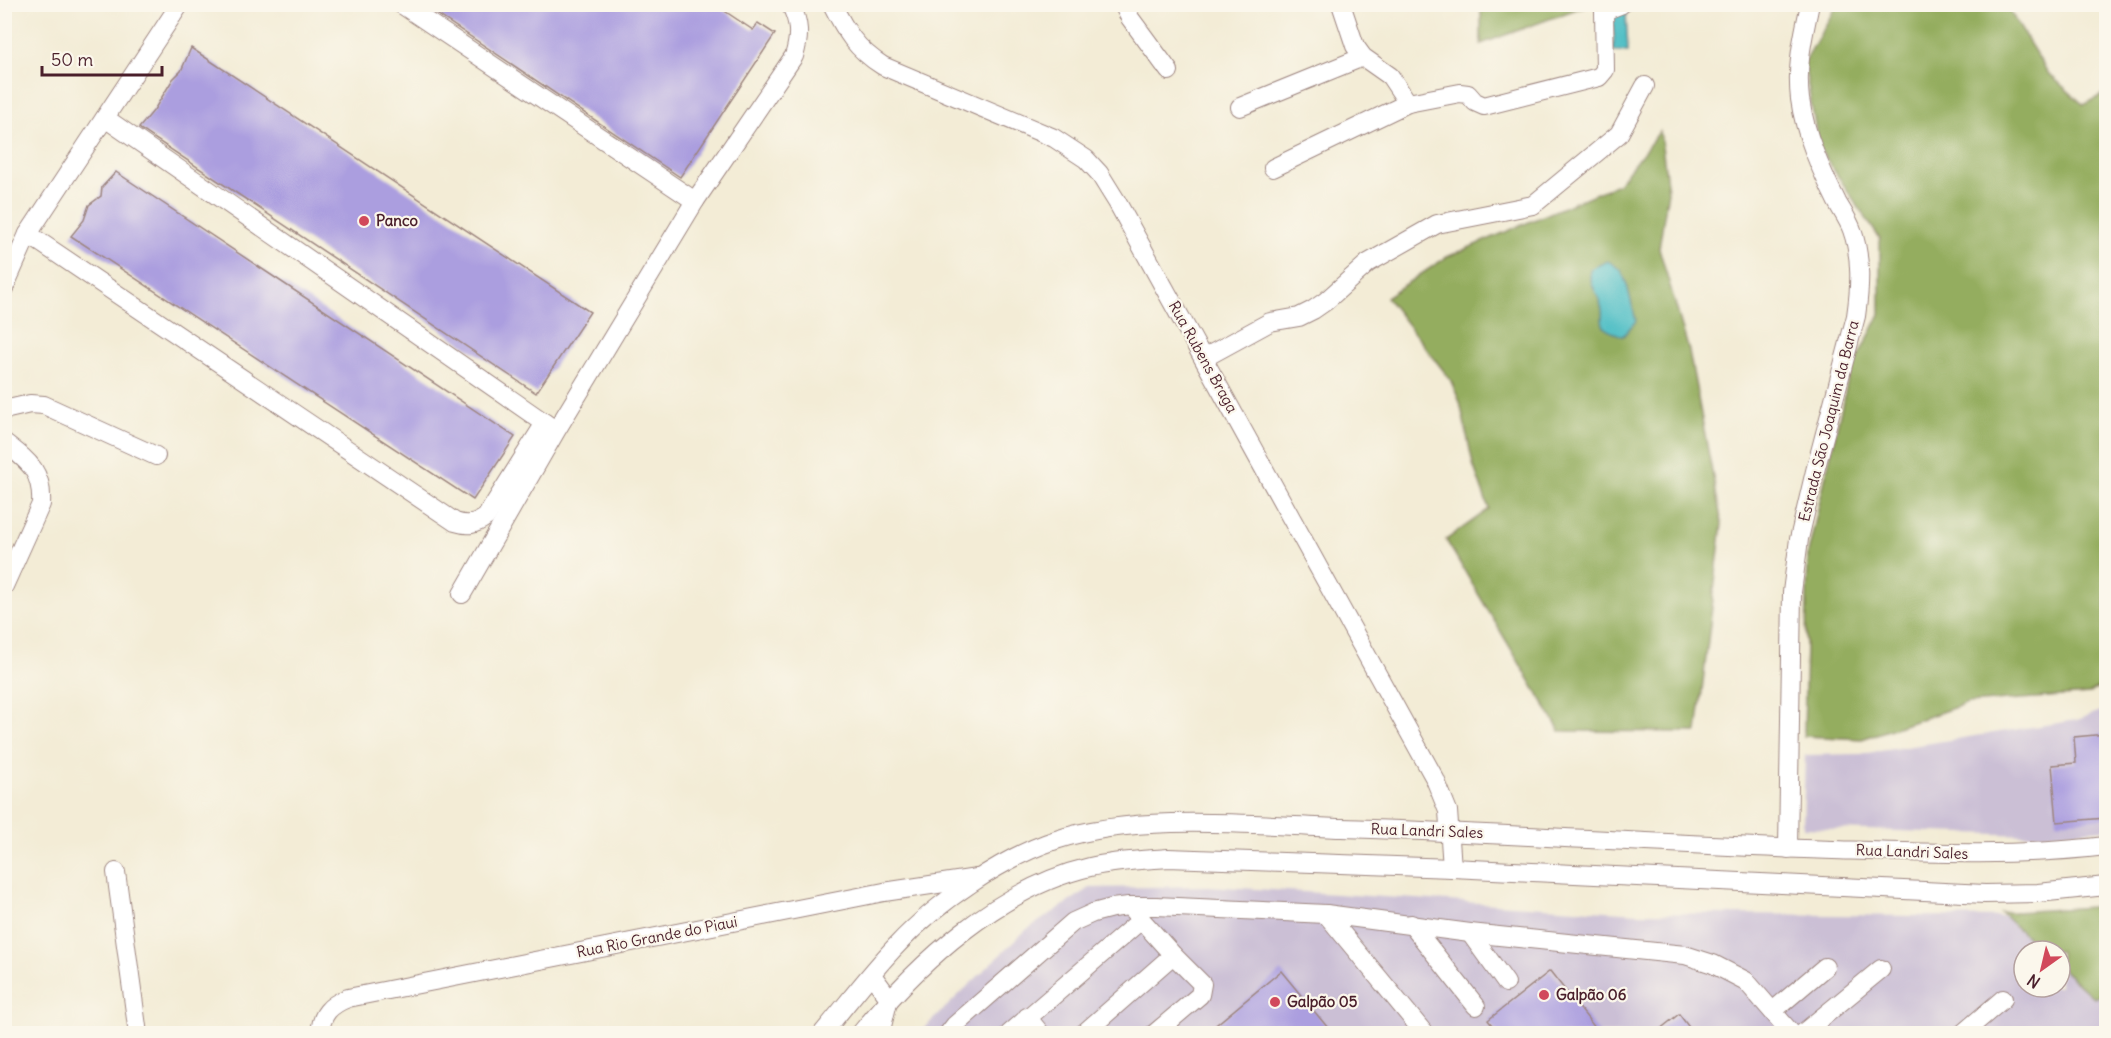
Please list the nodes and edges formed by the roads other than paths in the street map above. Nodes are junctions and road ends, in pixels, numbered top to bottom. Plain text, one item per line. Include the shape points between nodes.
1 (180, 4) edge
2 (400, 4) edge
3 (790, 4) edge
4 (832, 4) edge
5 (1123, 4) edge
6 (1341, 4) edge
7 (1622, 4) edge
8 (1810, 4) edge
9 (1363, 57) junction
10 (1169, 71) dead end
11 (1645, 86) dead end
12 (1408, 103) junction
13 (1240, 107) dead end
14 (105, 118) junction
15 (1273, 168) dead end
16 (694, 201) junction
17 (28, 234) junction
18 (4, 288) edge
19 (1204, 358) junction
20 (4, 410) edge
21 (551, 427) junction
22 (4, 442) edge
23 (156, 456) dead end
24 (4, 586) edge
25 (462, 594) dead end
26 (1450, 831) junction
27 (2106, 846) edge
28 (1788, 849) junction
29 (1452, 868) junction
30 (116, 872) dead end
31 (979, 878) junction
32 (2106, 886) edge
33 (1135, 913) junction
34 (1326, 914) junction
35 (1411, 924) junction
36 (1470, 933) junction
37 (1173, 955) junction
38 (1825, 968) dead end
39 (1881, 969) dead end
40 (872, 975) junction
41 (1506, 983) dead end
42 (889, 998) junction
43 (2003, 999) dead end
44 (1476, 1006) dead end
45 (1773, 1011) junction
46 (1027, 1017) junction
47 (138, 1034) edge
48 (321, 1034) edge
49 (822, 1034) edge
50 (860, 1034) edge
51 (880, 1034) edge
52 (948, 1034) edge
53 (1009, 1034) edge
54 (1041, 1034) edge
55 (1083, 1034) edge
56 (1154, 1034) edge
57 (1425, 1034) edge
58 (1792, 1034) edge
59 (1802, 1034) edge
60 (1962, 1034) edge

1 - 14 street
2 - 16 street
3 - 16 street via 799,29 794,56
4 - 19 street, Rua Rubens Braga via 846,32 883,66 1054,138 1086,159 1117,202
5 - 10 street
6 - 9 street via 1354,46
7 - 12 street via 1605,11 1605,70 1599,77 1484,106 1460,93
8 - 28 street, Estrada São Joaquim da Barra via 1798,61 1800,100 1810,139 1852,230 1860,262 1856,316 1799,539 1792,592
9 - 12 street via 1390,76
9 - 13 street
11 - 19 street via 1619,134 1533,205 1437,224 1368,263 1313,310 1270,322
12 - 15 street
14 - 17 street
14 - 21 street
16 - 21 street
17 - 18 street
17 - 21 street via 455,522 466,525 486,517
19 - 26 street, Rua Rubens Braga via 1436,779 1448,811
20 - 23 street via 44,405
21 - 25 street
22 - 24 street via 32,466 42,489 41,504
26 - 28 street, Rua Landri Sales
26 - 29 street, Rua Rubens Braga
26 - 31 street, Rua Landri Sales via 1193,824 1121,828 1054,840
27 - 28 street, Rua Landri Sales via 1981,855
29 - 32 street via 1985,894
29 - 42 street via 1168,858 1090,867 1051,879 1002,905 945,945
30 - 47 street
31 - 40 street, Rua Landri Sales via 922,921
31 - 48 street, Rua Rio Grande do Piaui via 849,899 360,995 335,1003 327,1010
33 - 34 street via 1156,906
33 - 37 street
33 - 46 street
33 - 52 street via 1112,908 1073,922
34 - 35 street
34 - 57 street
35 - 36 street
35 - 44 street
36 - 41 street
36 - 45 street via 1685,955 1746,981
37 - 55 street
37 - 56 street via 1202,984 1202,989 1200,995
38 - 45 street
39 - 59 street
40 - 42 street
40 - 49 street, Rua Landri Sales
42 - 50 street
42 - 51 street
43 - 60 street
45 - 58 street
46 - 53 street
46 - 54 street

